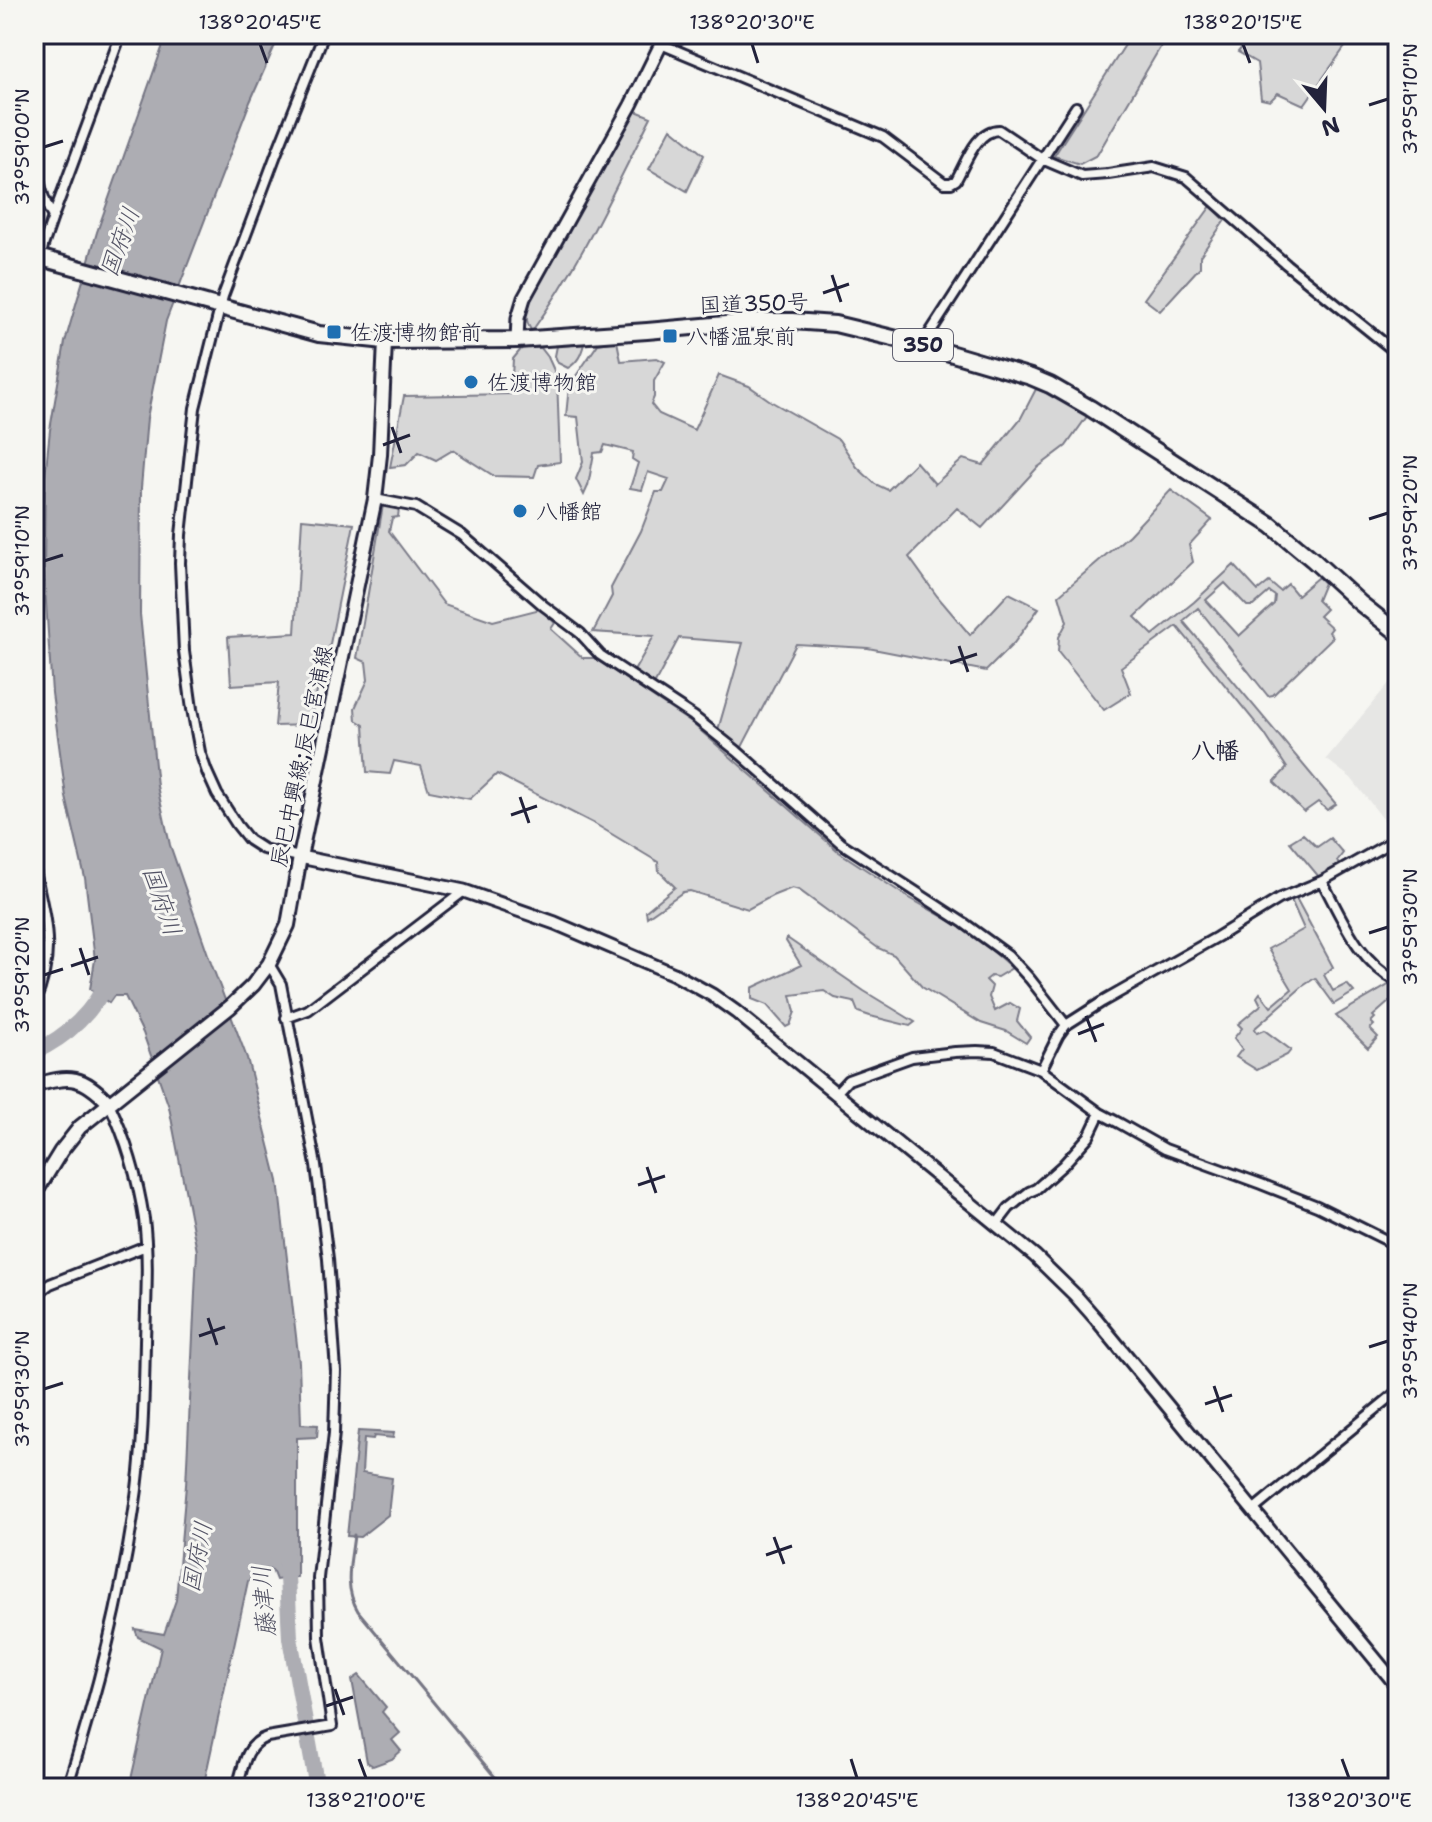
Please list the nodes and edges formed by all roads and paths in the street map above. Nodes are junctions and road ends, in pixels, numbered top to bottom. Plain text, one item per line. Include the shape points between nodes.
1 (121, 34) edge
2 (324, 34) edge
3 (664, 39) edge
4 (1076, 107) dead end
5 (34, 150) edge
6 (1042, 159) junction
7 (53, 217) junction
8 (40, 258) edge
9 (34, 285) edge
10 (218, 307) junction
11 (517, 340) junction
12 (385, 341) junction
13 (922, 345) junction
14 (1398, 354) edge
15 (375, 499) junction
16 (1398, 633) edge
17 (1398, 838) edge
18 (300, 857) junction
19 (34, 866) edge
20 (1322, 881) junction
21 (464, 891) junction
22 (266, 968) junction
23 (1398, 982) edge
24 (34, 1004) edge
25 (286, 1018) junction
26 (1066, 1025) junction
27 (1041, 1070) junction
28 (34, 1086) edge
29 (835, 1094) junction
30 (109, 1103) junction
31 (1100, 1113) junction
32 (34, 1195) edge
33 (996, 1225) junction
34 (146, 1246) junction
35 (1398, 1246) edge
36 (34, 1296) edge
37 (1398, 1318) edge
38 (1398, 1330) edge
39 (1398, 1391) edge
40 (1253, 1510) junction
41 (1398, 1687) edge
42 (67, 1788) edge
43 (237, 1788) edge

1 - 7 street
2 - 10 street
3 - 6 street via 883,137 944,183 956,180 981,136 992,130
3 - 11 street via 524,298
4 - 6 street
5 - 7 street via 41,192
6 - 13 street
6 - 14 street via 1082,176 1154,167 1186,177
7 - 8 street
8 - 9 street
8 - 10 highway, 国道350号 / 350
10 - 12 highway, 国道350号 / 350 via 319,334
10 - 18 street via 195,408 181,535 184,651 192,709 207,772 237,825 263,849
11 - 12 highway, 国道350号 / 350
11 - 13 highway, 国道350号 / 350 via 792,321 835,324
12 - 15 main road, 辰巳中興線;辰巳宮浦線
13 - 16 highway, 国道350号 / 350 via 1031,377 1090,408 1271,525
15 - 18 main road, 辰巳中興線;辰巳宮浦線
15 - 26 street via 416,507 462,535 600,655 693,716 841,843 1008,955
17 - 20 street
18 - 21 street
18 - 22 main road, 辰巳中興線;辰巳宮浦線 via 288,925
19 - 24 street via 48,947
20 - 23 street via 1365,957
20 - 26 street via 1279,899
21 - 25 street via 308,1010
21 - 29 street via 674,974 736,1012
22 - 25 street via 281,984
22 - 30 main road, 辰巳中興線;辰巳宮浦線 via 230,1007
25 - 43 street via 316,1165 336,1371 318,1578 319,1637 332,1726 257,1740
26 - 27 street
27 - 29 street via 994,1052 929,1054 848,1080
27 - 31 street
28 - 30 main road via 79,1080
29 - 33 street
30 - 32 main road, 辰巳中興線;辰巳宮浦線 via 80,1127
30 - 34 street via 130,1158
31 - 33 street via 1089,1136 1063,1165
31 - 35 street via 1165,1149 1317,1206
33 - 40 street via 1075,1295
34 - 36 street via 50,1284
34 - 42 street via 135,1508 118,1604
37 - 38 street via 1393,1327
39 - 40 street
40 - 41 street

